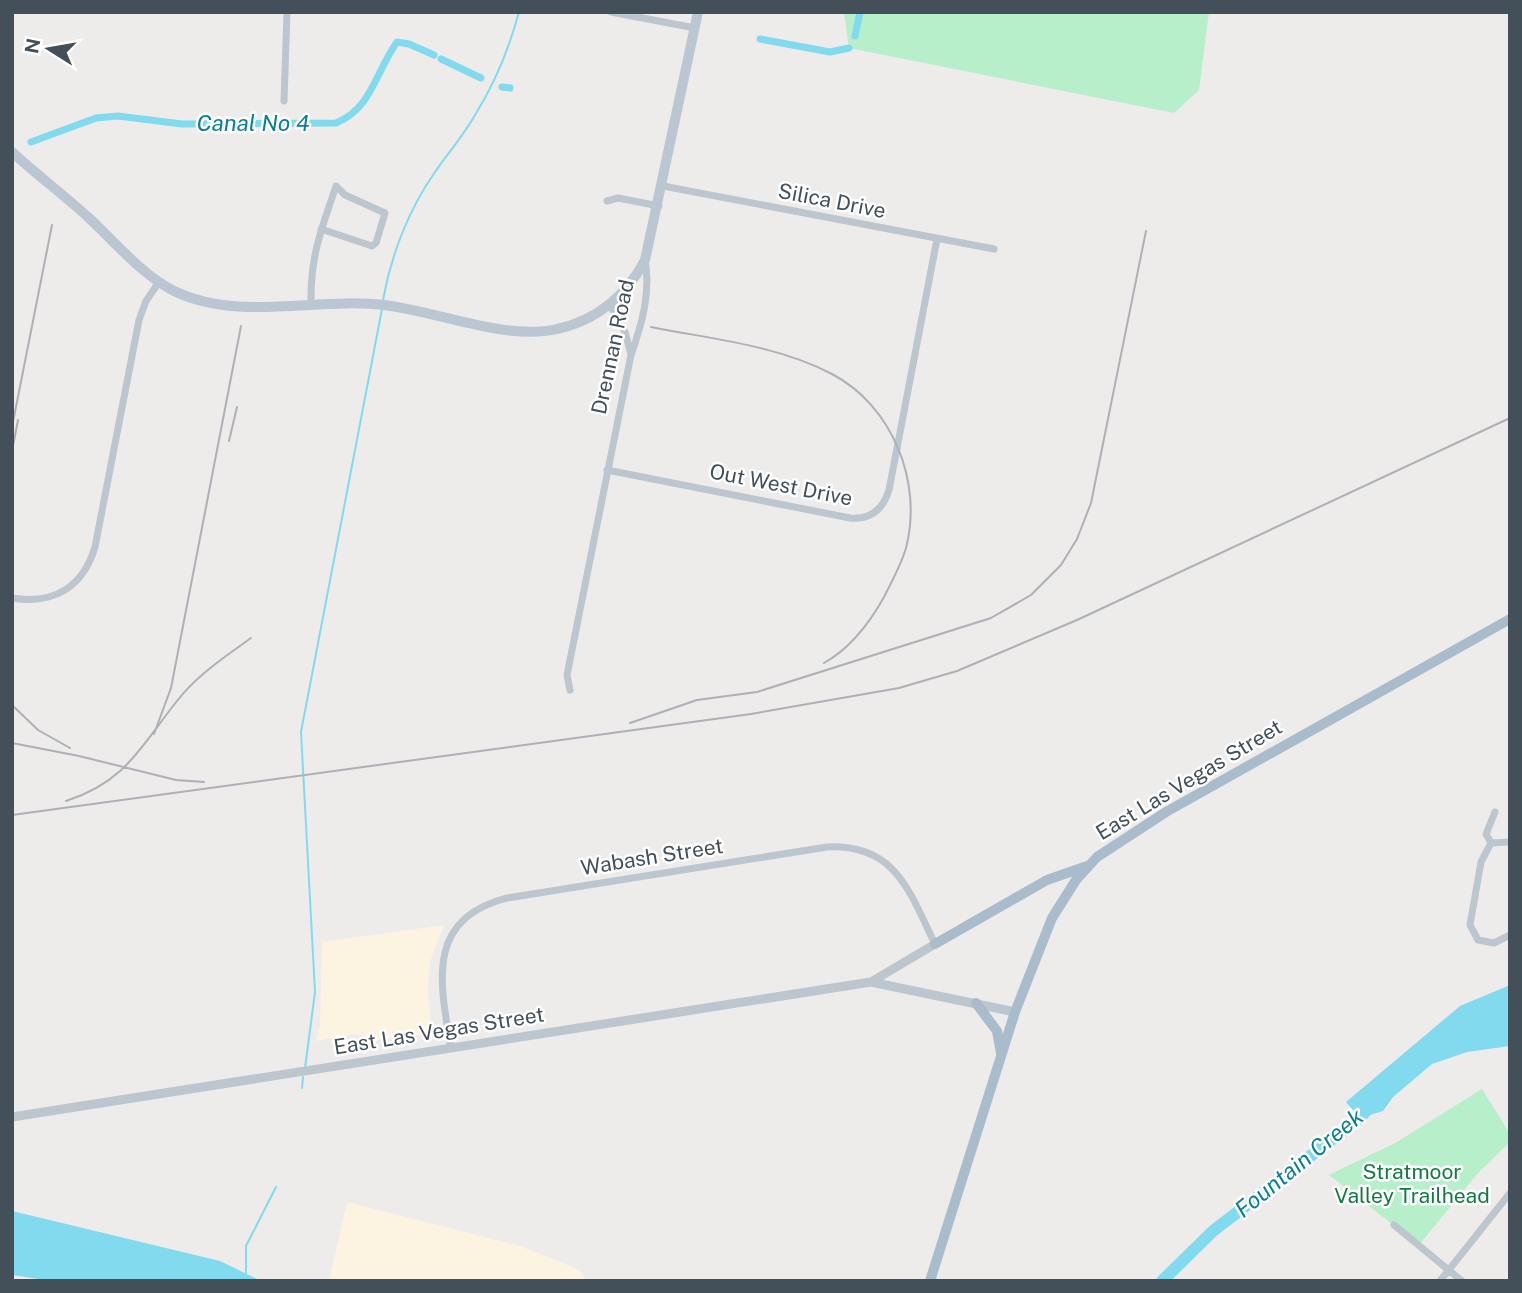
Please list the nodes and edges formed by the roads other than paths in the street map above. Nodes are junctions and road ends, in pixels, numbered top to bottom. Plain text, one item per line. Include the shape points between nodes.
1 (287, 12) edge
2 (611, 12) edge
3 (698, 12) edge
4 (695, 28) junction
5 (284, 101) dead end
6 (12, 152) edge
7 (663, 186) junction
8 (607, 201) dead end
9 (659, 206) junction
10 (321, 229) junction
11 (937, 239) junction
12 (994, 249) dead end
13 (645, 260) junction
14 (159, 282) junction
15 (311, 305) junction
16 (610, 305) junction
17 (631, 355) junction
18 (607, 470) junction
19 (12, 598) edge
20 (1510, 620) edge
21 (570, 690) dead end
22 (1495, 812) dead end
23 (1510, 842) edge
24 (1491, 843) junction
25 (1087, 866) junction
26 (1510, 935) edge
27 (935, 944) junction
28 (871, 982) junction
29 (976, 1003) junction
30 (1015, 1012) junction
31 (451, 1048) junction
32 (1001, 1058) junction
33 (12, 1117) edge
34 (1510, 1193) edge
35 (1394, 1225) dead end
36 (1449, 1270) junction
37 (930, 1281) edge
38 (1440, 1281) edge
39 (1462, 1281) edge

1 - 5 street
2 - 4 street
3 - 4 main road, Drennan Road
4 - 7 main road, Drennan Road
6 - 14 main road
7 - 9 main road, Drennan Road
7 - 11 street, Silica Drive
8 - 9 street via 618,198
9 - 13 main road, Drennan Road
10 - 10 street via 336,186 385,213 372,246
10 - 15 street via 311,263
11 - 12 street, Silica Drive
11 - 18 street, Out West Drive via 889,490 873,514 850,517
13 - 16 main road via 630,285
13 - 17 street, Drennan Road via 649,281
14 - 15 main road via 214,304
14 - 19 street via 139,320 89,566 59,595 42,600
15 - 16 main road via 395,307 532,332 564,328
16 - 17 street
17 - 18 street, Drennan Road
18 - 21 street, Drennan Road via 567,675
20 - 25 main road, East Las Vegas Street via 1166,811
22 - 24 street via 1486,834
23 - 24 street
24 - 26 street via 1481,862 1470,925 1478,940 1494,943
25 - 27 main road via 1047,880
25 - 30 main road, East Las Vegas Street via 1048,926
27 - 28 street, East Las Vegas Street
27 - 31 street, Wabash Street via 891,866 874,854 850,847 508,898 474,911 447,945 440,983
28 - 29 street, East Las Vegas Street
28 - 31 street, East Las Vegas Street
29 - 30 street, East Las Vegas Street
29 - 32 main road via 997,1031
30 - 32 main road
31 - 33 street, East Las Vegas Street
32 - 37 main road
34 - 36 street
35 - 36 street
36 - 38 street
36 - 39 street

